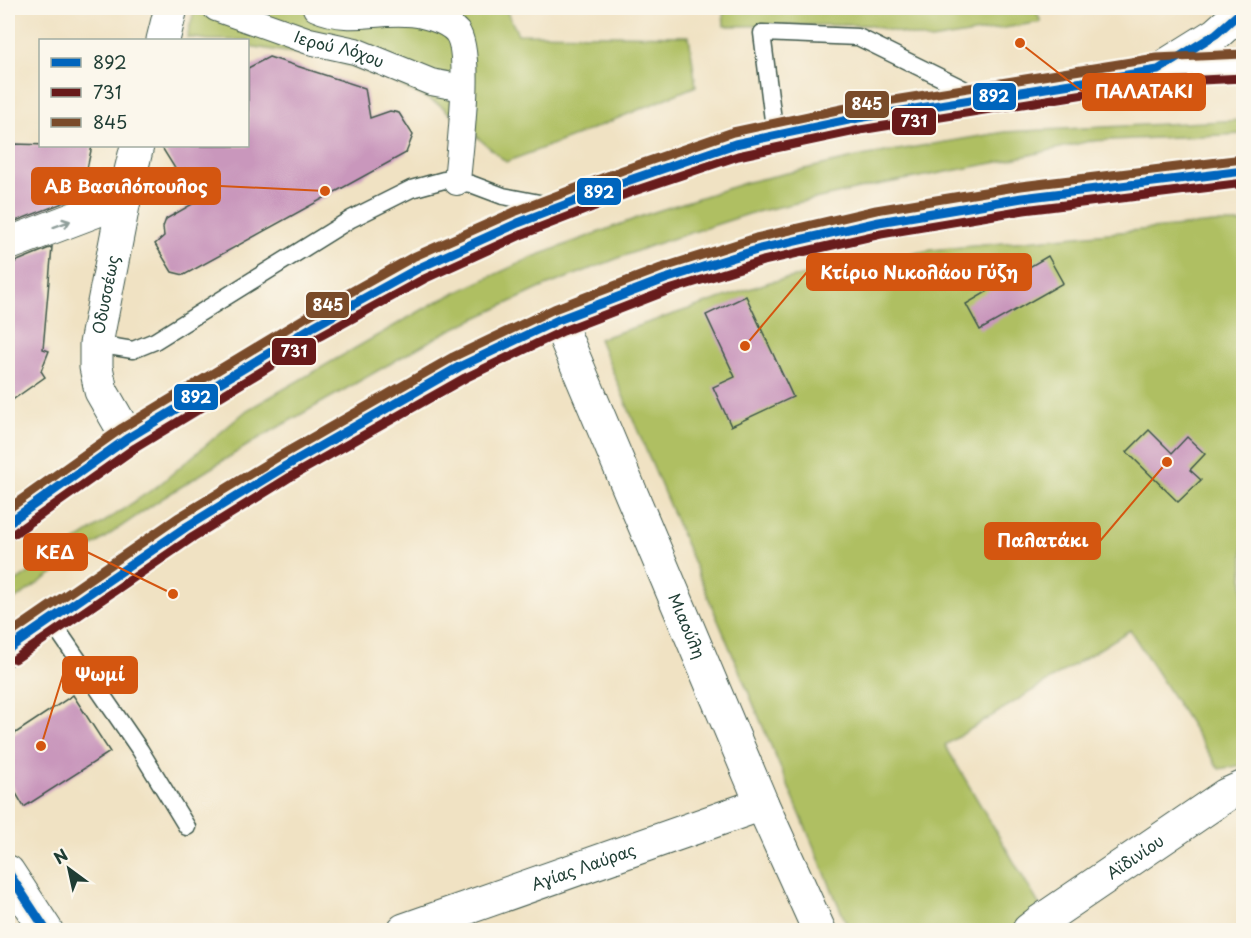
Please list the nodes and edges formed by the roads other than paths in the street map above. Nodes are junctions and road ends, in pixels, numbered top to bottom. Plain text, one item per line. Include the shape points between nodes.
1 (171, 8) edge
2 (216, 8) edge
3 (316, 8) edge
4 (1244, 9) edge
5 (357, 16) junction
6 (163, 39) edge
7 (355, 51) junction
8 (1244, 66) edge
9 (1158, 70) junction
10 (463, 88) junction
11 (980, 97) junction
12 (775, 136) junction
13 (138, 147) edge
14 (1244, 171) edge
15 (457, 182) junction
16 (124, 200) junction
17 (560, 207) junction
18 (8, 244) edge
19 (558, 320) junction
20 (96, 344) junction
21 (128, 438) junction
22 (8, 523) edge
23 (50, 619) junction
24 (8, 649) edge
25 (1244, 787) edge
26 (762, 804) junction
27 (187, 826) dead end
28 (8, 872) edge
29 (46, 930) edge
30 (405, 930) edge
31 (819, 930) edge
32 (1029, 930) edge

1 - 6 main road
2 - 7 street, Ιερού Λόχου via 309,41
3 - 5 street via 329,14
4 - 9 main road via 1216,34
5 - 7 street
5 - 10 street via 406,13 436,18 450,27 464,53
7 - 10 street, Ιερού Λόχου via 431,82
8 - 9 main road
9 - 11 main road
10 - 15 street
11 - 12 main road
11 - 12 lane via 858,37 762,33
12 - 17 main road via 735,144
13 - 16 main road, Οδυσσέως
14 - 19 main road via 1022,198 879,222 760,249 665,279
15 - 17 lane
15 - 20 lane via 444,180 411,189 351,219 154,341 133,350
18 -> 16 main road
16 - 20 main road, Οδυσσέως
17 - 21 main road via 419,268
19 - 23 main road via 459,367 284,467 186,527
19 - 26 main road, Μιαούλη
20 - 21 main road, Οδυσσέως via 101,391
21 - 22 main road
23 - 24 main road
23 - 27 lane
25 - 32 main road, Αϊδινίου via 1226,795
26 - 30 main road, Αγίας Λαύρας
26 - 31 main road, Μιαούλη
28 - 29 main road

